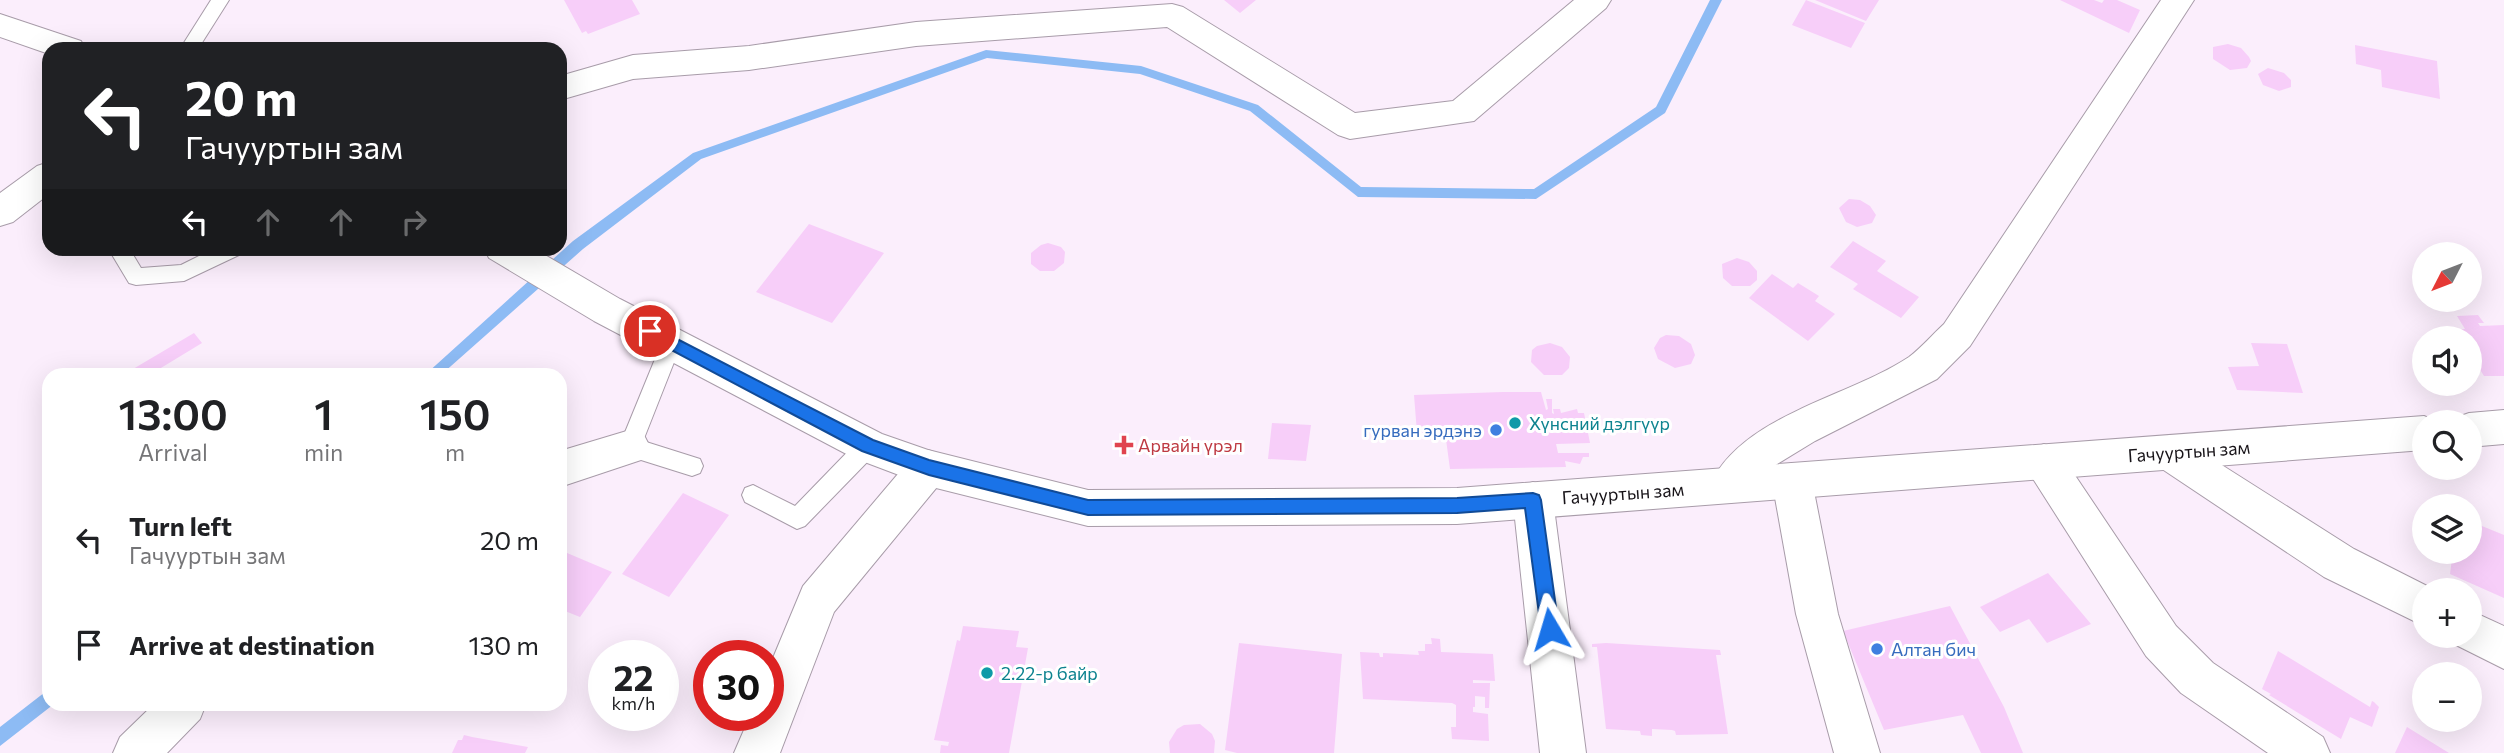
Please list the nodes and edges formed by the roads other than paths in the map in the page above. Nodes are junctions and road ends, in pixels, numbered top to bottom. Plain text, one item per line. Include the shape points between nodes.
1 (220, 0) edge
2 (1595, 0) edge
3 (2178, 0) edge
4 (0, 25) edge
5 (49, 42) edge
6 (193, 42) edge
7 (567, 86) edge
8 (42, 180) edge
9 (0, 212) edge
10 (123, 256) edge
11 (218, 256) edge
12 (516, 256) edge
13 (672, 342) junction
14 (2504, 427) edge
15 (2482, 429) edge
16 (2412, 434) edge
17 (868, 446) junction
18 (630, 447) junction
19 (2170, 453) junction
20 (2044, 462) junction
21 (692, 466) dead end
22 (567, 467) edge
23 (929, 468) junction
24 (1792, 481) junction
25 (1730, 485) junction
26 (753, 495) dead end
27 (1533, 500) junction
28 (2412, 600) edge
29 (2482, 637) edge
30 (2504, 648) edge
31 (177, 711) edge
32 (136, 753) edge
33 (757, 753) edge
34 (1563, 753) edge
35 (1857, 753) edge
36 (2307, 753) edge

1 - 6 lane
2 - 7 street via 1462,112 1350,126 1172,15 916,34 749,58 633,67
3 - 25 street via 1957,335 1923,368 1755,457
4 - 5 street
8 - 9 street
10 - 11 lane via 136,277 184,273
12 - 13 street, Гачууртын зам
13 - 17 street, Гачууртын зам
13 - 18 lane
14 - 15 street
16 - 19 street, Гачууртын зам
17 - 23 street, Гачууртын зам
17 - 26 lane via 797,519
18 - 21 lane
18 - 22 street
19 - 20 street, Гачууртын зам
19 - 28 street via 2339,564
20 - 24 street, Гачууртын зам
20 - 36 street via 2161,641 2197,678
23 - 27 street, Гачууртын зам via 1088,508 1457,506
23 - 33 street via 818,600
24 - 25 street, Гачууртын зам
24 - 35 street via 1817,614
25 - 27 street, Гачууртын зам
27 - 34 street
29 - 30 street
31 - 32 street

